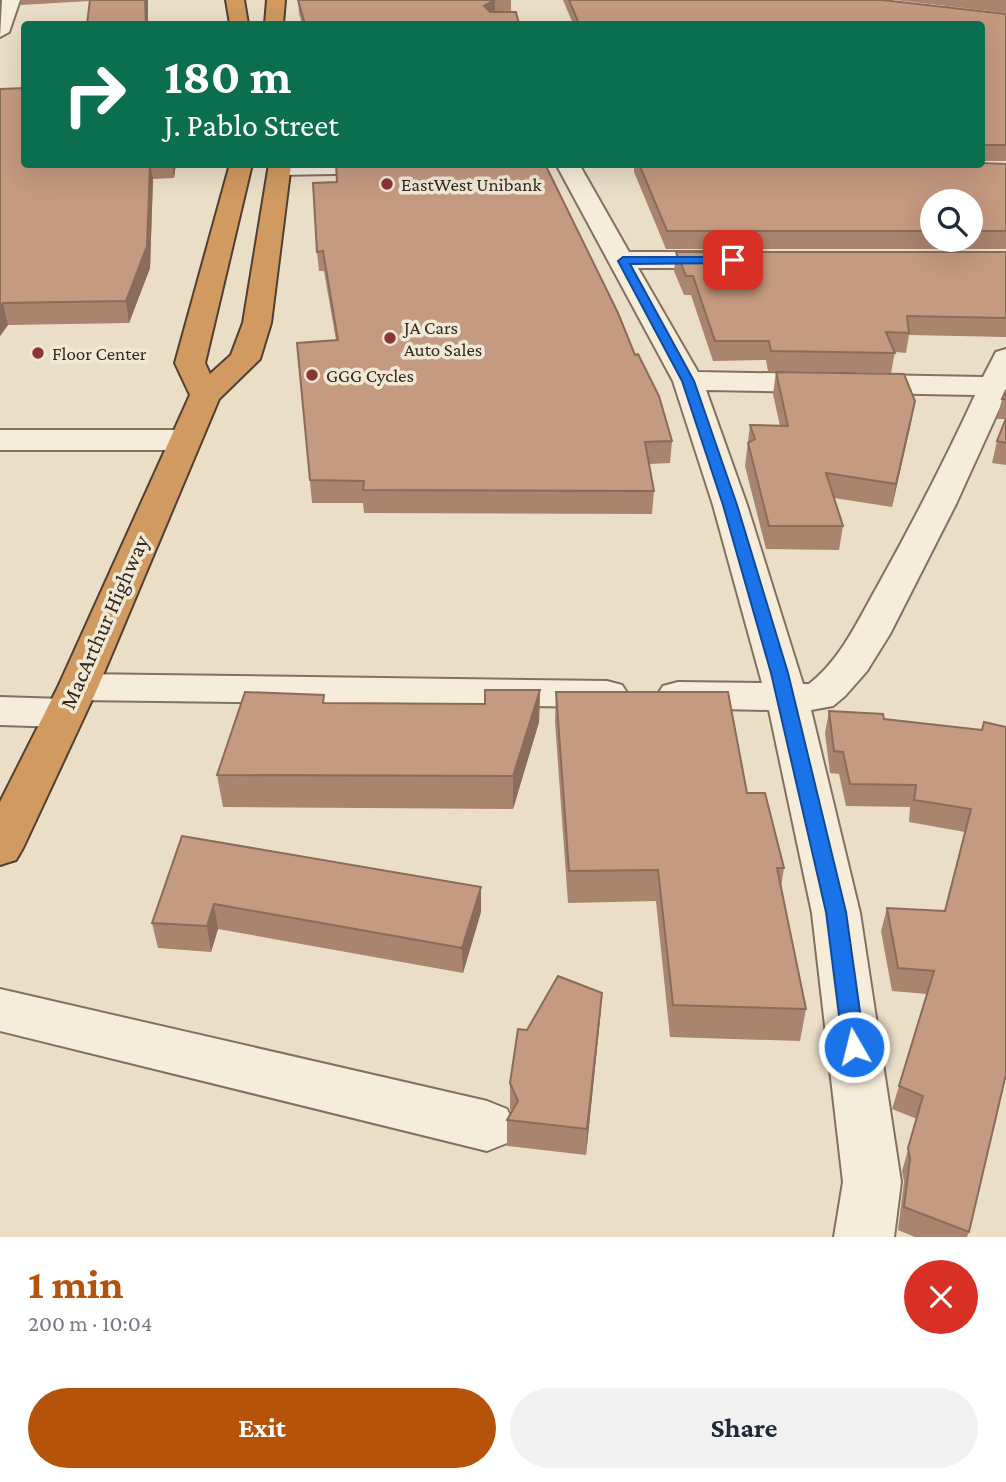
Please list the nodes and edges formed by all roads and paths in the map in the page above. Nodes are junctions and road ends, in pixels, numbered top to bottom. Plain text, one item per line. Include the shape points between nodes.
1 (11, 0) edge
2 (235, 0) edge
3 (276, 0) edge
4 (905, 10) edge
5 (932, 13) edge
6 (956, 16) edge
7 (238, 21) edge
8 (274, 21) edge
9 (0, 32) edge
10 (241, 168) edge
11 (280, 168) edge
12 (569, 168) edge
13 (746, 260) edge
14 (623, 261) junction
15 (1000, 372) edge
16 (688, 381) junction
17 (205, 395) junction
18 (0, 440) edge
19 (185, 440) junction
20 (787, 696) junction
21 (70, 700) junction
22 (0, 711) edge
23 (0, 848) edge
24 (0, 1010) edge
25 (487, 1126) dead end
26 (864, 1237) edge

1 - 9 street
2 - 7 highway
3 - 8 highway
4 - 5 street
5 - 6 street
10 - 17 highway via 190,363
11 - 17 highway, MacArthur Highway via 257,323 244,359
12 - 14 street
13 - 14 street
14 - 16 street
15 - 16 street
15 - 20 street via 953,480 863,648 836,685 818,697
16 - 20 street
17 - 19 highway, MacArthur Highway
18 - 19 street
19 - 21 highway, MacArthur Highway
20 - 21 street
20 - 26 street via 836,912 872,1182
21 - 22 street
21 - 23 highway, MacArthur Highway
24 - 25 street

